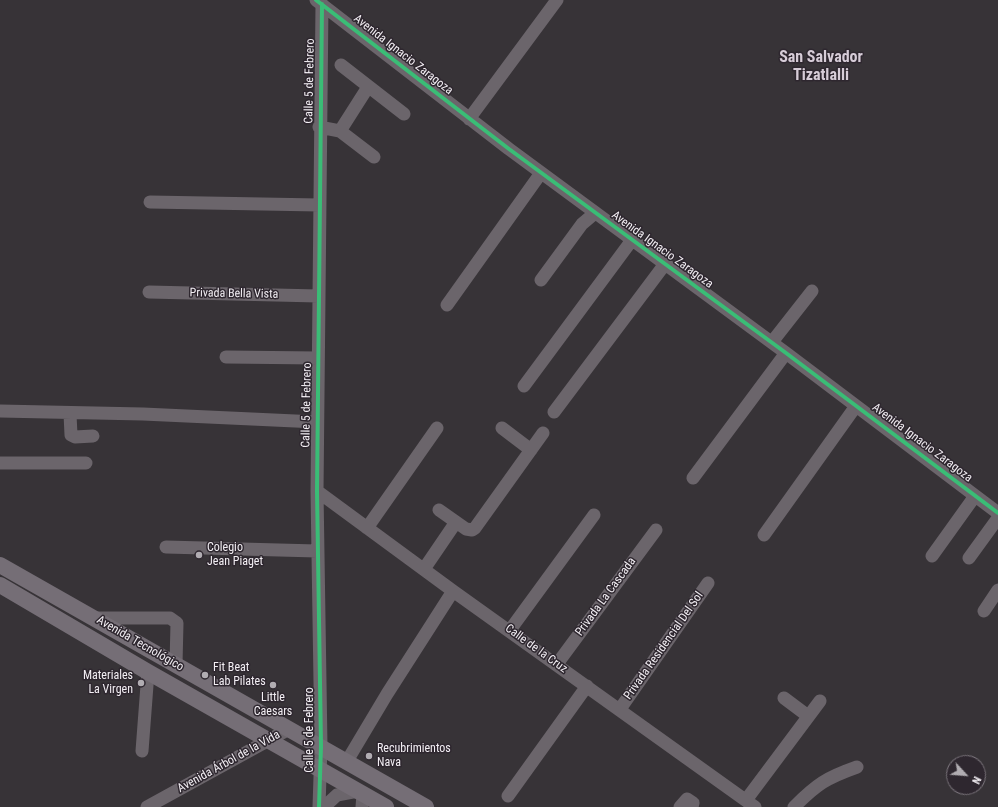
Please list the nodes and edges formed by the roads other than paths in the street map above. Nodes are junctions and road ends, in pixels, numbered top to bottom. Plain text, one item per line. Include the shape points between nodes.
1 (557, 0) edge
2 (321, 1) edge
3 (341, 65) dead end
4 (368, 87) junction
5 (404, 114) dead end
6 (469, 119) junction
7 (319, 127) junction
8 (340, 131) junction
9 (374, 157) dead end
10 (541, 173) junction
11 (150, 202) dead end
12 (319, 205) junction
13 (595, 213) junction
14 (632, 240) junction
15 (665, 264) junction
16 (541, 280) dead end
17 (812, 291) dead end
18 (149, 292) dead end
19 (318, 296) junction
20 (446, 305) dead end
21 (772, 342) junction
22 (786, 353) junction
23 (226, 357) dead end
24 (318, 358) junction
25 (524, 386) dead end
26 (856, 406) junction
27 (0, 411) edge
28 (554, 412) dead end
29 (70, 414) junction
30 (317, 422) junction
31 (437, 428) dead end
32 (502, 428) dead end
33 (543, 433) dead end
34 (93, 436) dead end
35 (531, 450) junction
36 (0, 463) edge
37 (86, 463) dead end
38 (693, 478) dead end
39 (317, 490) junction
40 (975, 496) junction
41 (439, 510) dead end
42 (998, 513) edge
43 (594, 515) dead end
44 (998, 518) edge
45 (456, 522) junction
46 (367, 528) junction
47 (656, 530) dead end
48 (764, 535) dead end
49 (166, 547) dead end
50 (317, 551) junction
51 (932, 556) dead end
52 (969, 558) dead end
53 (0, 565) edge
54 (424, 569) junction
55 (708, 583) dead end
56 (0, 585) edge
57 (998, 590) edge
58 (454, 592) junction
59 (984, 611) dead end
60 (95, 618) junction
61 (510, 630) junction
62 (176, 664) junction
63 (557, 664) junction
64 (148, 672) junction
65 (587, 686) junction
66 (784, 698) dead end
67 (820, 700) dead end
68 (620, 709) junction
69 (808, 716) junction
70 (289, 729) junction
71 (269, 740) junction
72 (321, 746) junction
73 (142, 752) dead end
74 (347, 761) junction
75 (857, 768) dead end
76 (320, 770) junction
77 (508, 796) dead end
78 (361, 797) edge
79 (751, 804) edge
80 (147, 807) edge
81 (319, 807) edge
82 (324, 807) edge
83 (386, 807) edge
84 (426, 807) edge
85 (680, 807) edge
86 (692, 807) edge
87 (794, 807) edge

1 - 6 street
2 - 6 street, Avenida Ignacio Zaragoza
2 - 7 street, Calle 5 de Febrero
3 - 4 street
4 - 5 street
4 - 8 street
6 - 10 street, Avenida Ignacio Zaragoza
7 - 8 street
7 - 12 street, Calle 5 de Febrero
8 - 9 street
10 - 13 street, Avenida Ignacio Zaragoza
10 - 20 street
11 - 12 street
12 - 19 street, Calle 5 de Febrero
13 - 14 street, Avenida Ignacio Zaragoza
13 - 16 street via 582,224
14 - 15 street, Avenida Ignacio Zaragoza
14 - 25 street
15 - 21 street, Avenida Ignacio Zaragoza
15 - 28 street
17 - 21 street
18 - 19 street, Privada Bella Vista
19 - 24 street, Calle 5 de Febrero
21 - 22 street, Avenida Ignacio Zaragoza
22 - 26 street, Avenida Ignacio Zaragoza
22 - 38 street
23 - 24 street
24 - 30 street, Calle 5 de Febrero
26 - 40 street, Avenida Ignacio Zaragoza
26 - 48 street
27 - 29 street
29 - 30 street via 143,414
29 - 34 street via 71,435
30 - 39 street, Calle 5 de Febrero
31 - 46 street
32 - 35 street
33 - 35 street
35 - 45 street via 475,528 469,530
36 - 37 street
39 - 46 street, Calle de la Cruz
39 - 50 street, Calle 5 de Febrero
40 - 42 street, Avenida Ignacio Zaragoza
40 - 51 street
41 - 45 street
43 - 61 street
44 - 52 street
45 - 54 street
46 - 54 street, Calle de la Cruz
47 - 63 street, Privada La Cascada
49 - 50 street
50 - 72 street, Calle 5 de Febrero
53 - 60 main road, Avenida Tecnológico
54 - 58 street, Calle de la Cruz
55 - 68 street, Privada Residencial Del Sol
56 - 64 main road, Avenida Tecnológico
57 - 59 street
58 - 61 street, Calle de la Cruz
58 - 74 street via 387,694
60 - 62 main road, Avenida Tecnológico
60 - 62 street via 170,618 177,623
61 - 63 street, Calle de la Cruz
62 - 70 main road, Avenida Tecnológico
63 - 65 street, Calle de la Cruz
64 - 71 main road, Avenida Tecnológico
64 - 73 street
65 - 68 street, Calle de la Cruz
65 - 77 street
66 - 69 street
67 - 69 street
68 - 79 street, Calle de la Cruz
69 - 79 street
70 - 71 street, Avenida Árbol de la Vida
70 - 72 main road, Avenida Tecnológico
71 - 76 main road, Avenida Tecnológico
71 - 80 street, Avenida Árbol de la Vida
72 - 74 main road, Avenida Tecnológico
72 - 76 street, Calle 5 de Febrero
74 - 84 main road, Avenida Tecnológico
75 - 87 street via 829,777 809,791
76 - 78 main road, Avenida Tecnológico
76 - 81 street, Calle 5 de Febrero
78 - 82 street via 337,795
78 - 83 main road, Avenida Tecnológico
85 - 86 street via 688,799 693,802

